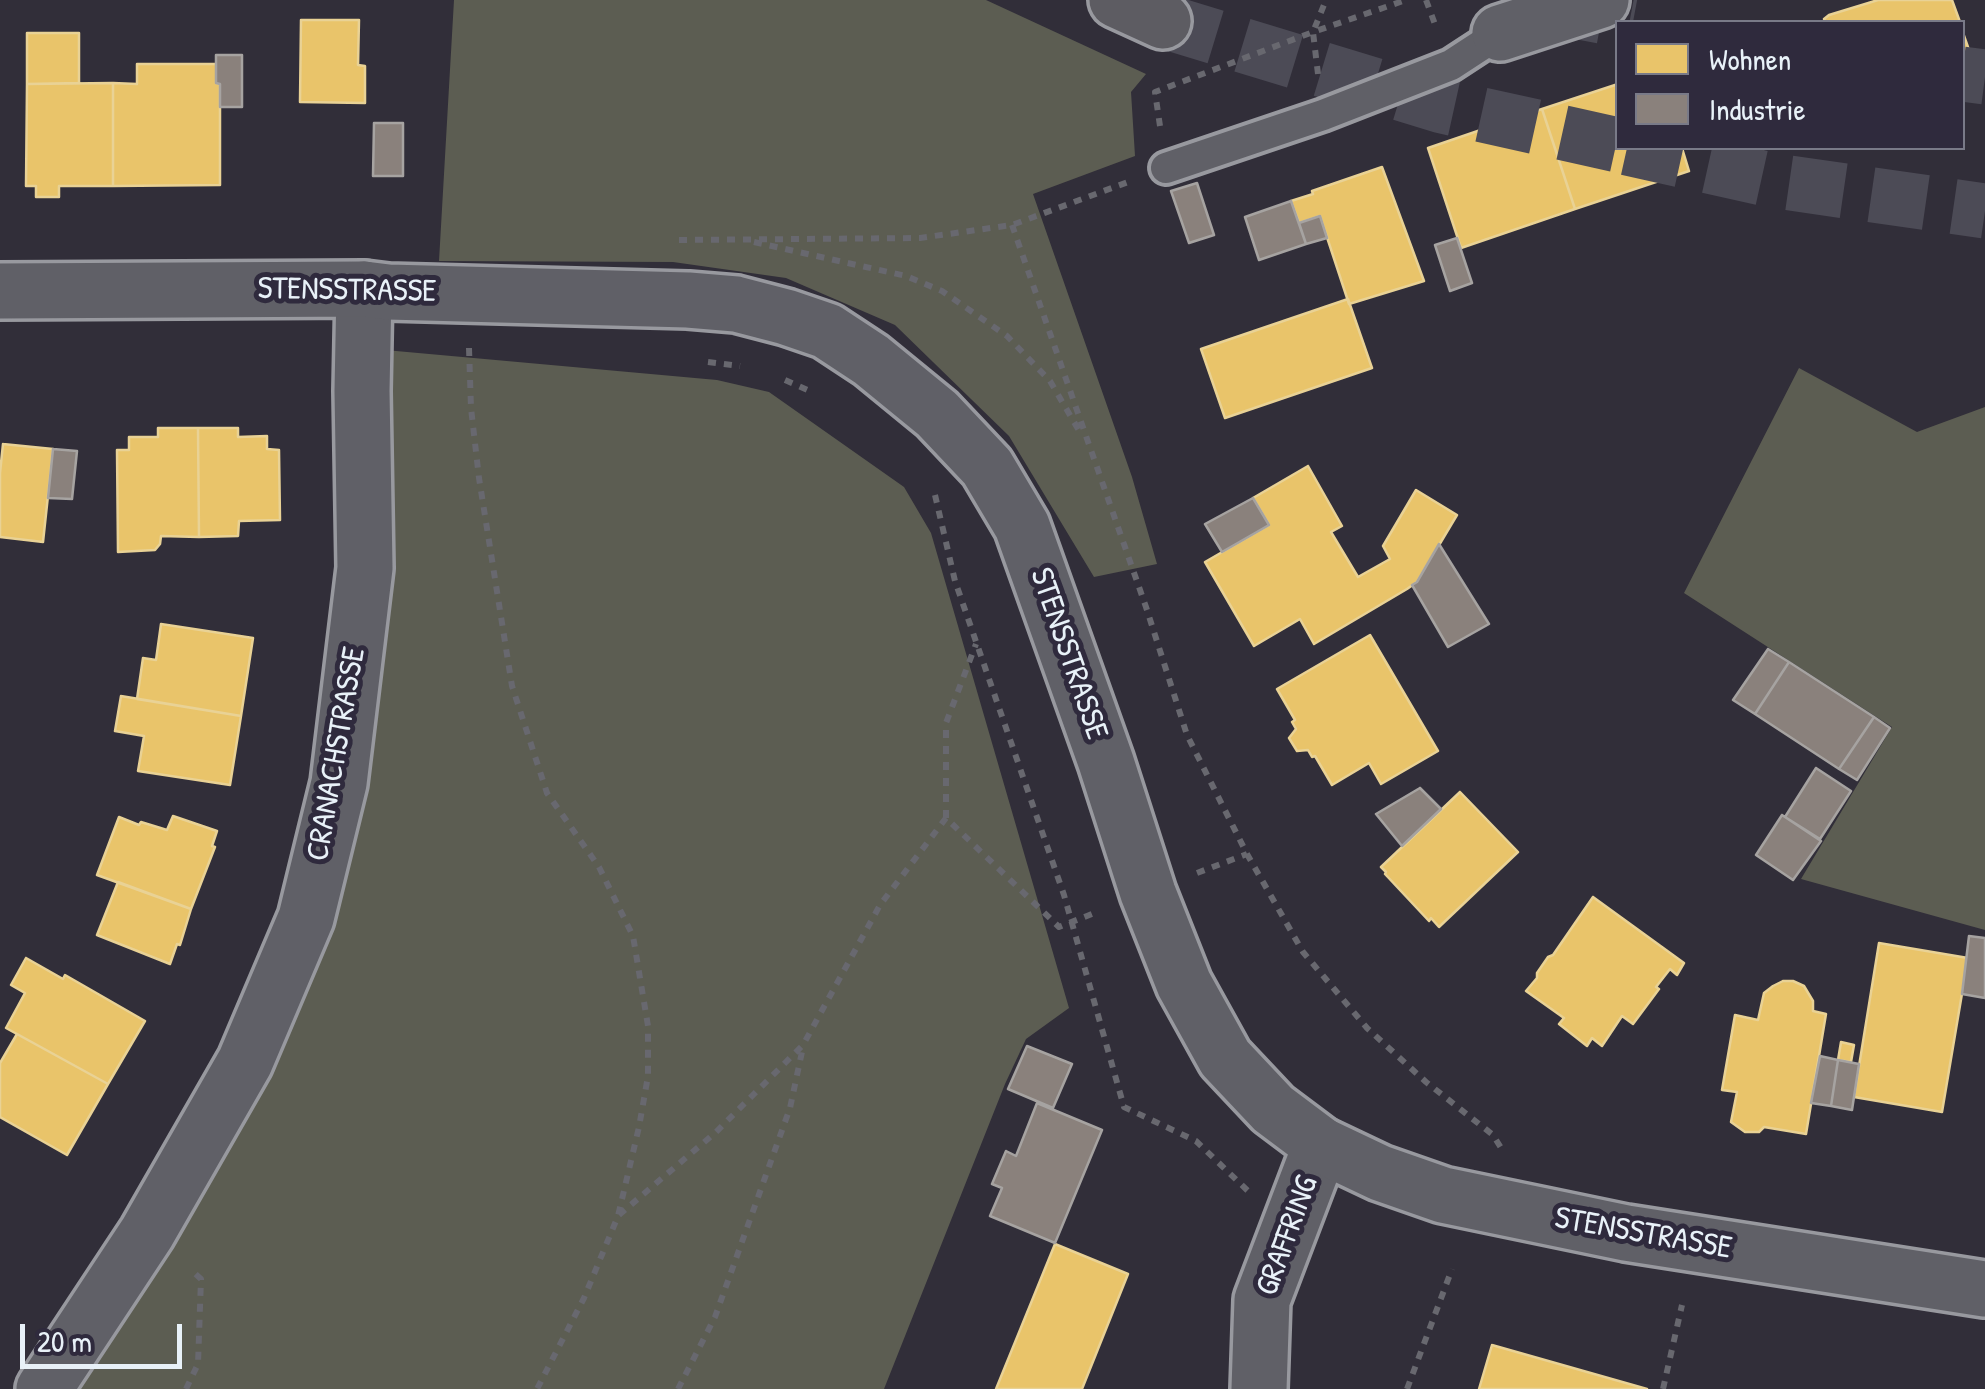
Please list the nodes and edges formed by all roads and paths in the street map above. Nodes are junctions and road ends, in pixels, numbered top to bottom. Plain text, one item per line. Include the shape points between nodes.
1 (1326, 0) edge
2 (1406, 0) edge
3 (1601, 0) edge
4 (1313, 32) junction
5 (1500, 32) joint
6 (1324, 115) junction
7 (1166, 168) junction
8 (1012, 226) junction
9 (364, 289) junction
10 (0, 291) edge
11 (454, 347) dead end
12 (701, 360) dead end
13 (756, 368) dead end
14 (770, 374) dead end
15 (812, 392) dead end
16 (1090, 449) junction
17 (933, 489) dead end
18 (976, 643) junction
19 (946, 818) junction
20 (1247, 854) junction
21 (1196, 874) dead end
22 (1102, 910) dead end
23 (1072, 922) junction
24 (803, 1046) junction
25 (1493, 1134) dead end
26 (1321, 1145) junction
27 (1254, 1196) dead end
28 (618, 1216) junction
29 (146, 1233) junction
30 (1452, 1268) dead end
31 (1985, 1289) edge
32 (1682, 1305) dead end
33 (44, 1389) edge
34 (186, 1389) edge
35 (537, 1389) edge
36 (678, 1389) edge
37 (1258, 1389) edge
38 (1407, 1389) edge
39 (1663, 1389) edge

1 - 4 path
2 - 4 path
3 - 5 street
4 - 6 path
4 - 7 path via 1155,92
5 - 6 lane via 1451,64
6 - 7 lane
7 - 8 path
8 - 16 path
8 - 16 path via 920,238 743,240 906,276 942,291 1007,336 1050,381
9 - 10 street, STENSSTRASSE
9 - 26 street, STENSSTRASSE via 736,304 827,331 937,414 987,466 1022,526 1184,984 1225,1058 1273,1109
9 - 29 street, CRANACHSTRASSE via 366,568 339,784 306,918 245,1062
11 - 28 path via 468,348 470,408 512,686 547,793 598,868 633,936 648,1026 648,1076
12 - 13 path
14 - 15 path
16 - 20 path via 1187,734
17 - 18 path
18 - 19 path via 946,723
18 - 23 path
19 - 23 path via 1059,927
19 - 24 path via 880,905
20 - 21 path
20 - 25 path via 1303,952 1367,1028
22 - 23 path
23 - 27 path via 1124,1107 1196,1141
24 - 28 path
24 - 36 path via 790,1108 715,1317
26 - 31 street, STENSSTRASSE via 1443,1195 1626,1233
26 - 37 street, GRAFFRING via 1262,1300
28 - 35 path
29 - 33 street, CRANACHSTRASSE
29 - 34 path via 200,1279 198,1364
30 - 38 path
32 - 39 path

